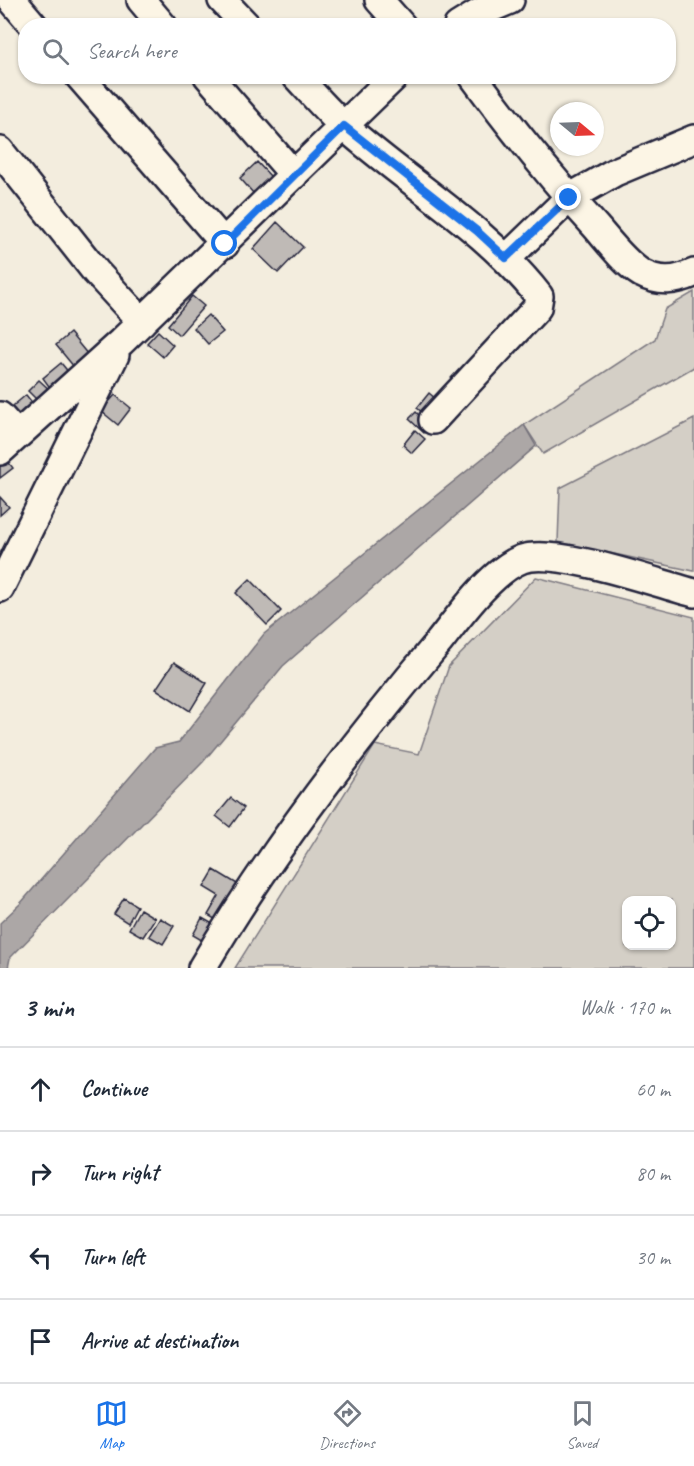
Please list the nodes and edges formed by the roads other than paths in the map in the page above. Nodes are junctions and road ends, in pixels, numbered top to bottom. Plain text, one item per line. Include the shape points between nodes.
1 (12, 0) edge
2 (141, 0) edge
3 (222, 0) edge
4 (379, 0) edge
5 (510, 0) edge
6 (27, 18) edge
7 (156, 18) edge
8 (239, 18) edge
9 (395, 18) edge
10 (471, 18) edge
11 (86, 84) edge
12 (215, 84) edge
13 (304, 84) edge
14 (386, 84) edge
15 (480, 84) edge
16 (344, 126) junction
17 (694, 139) edge
18 (0, 151) edge
19 (294, 175) junction
20 (569, 198) junction
21 (225, 244) junction
22 (506, 258) junction
23 (694, 273) edge
24 (142, 322) junction
25 (121, 342) junction
26 (433, 420) dead end
27 (5, 434) edge
28 (0, 588) edge
29 (694, 593) edge
30 (202, 968) edge

1 - 6 street
2 - 7 street
3 - 8 street
4 - 9 street
5 - 10 street
11 - 21 street
12 - 19 street
13 - 16 street
14 - 16 street
15 - 20 street
16 - 19 street
16 - 22 street
17 - 20 street via 615,172
18 - 24 street via 96,272
19 - 21 street
20 - 22 street
20 - 23 street via 641,272 660,280 676,280
21 - 24 street
22 - 26 street via 539,296 537,308
24 - 25 street
25 - 27 street
25 - 28 street
29 - 30 street via 549,557 522,560 498,576 416,669 321,788 232,917

